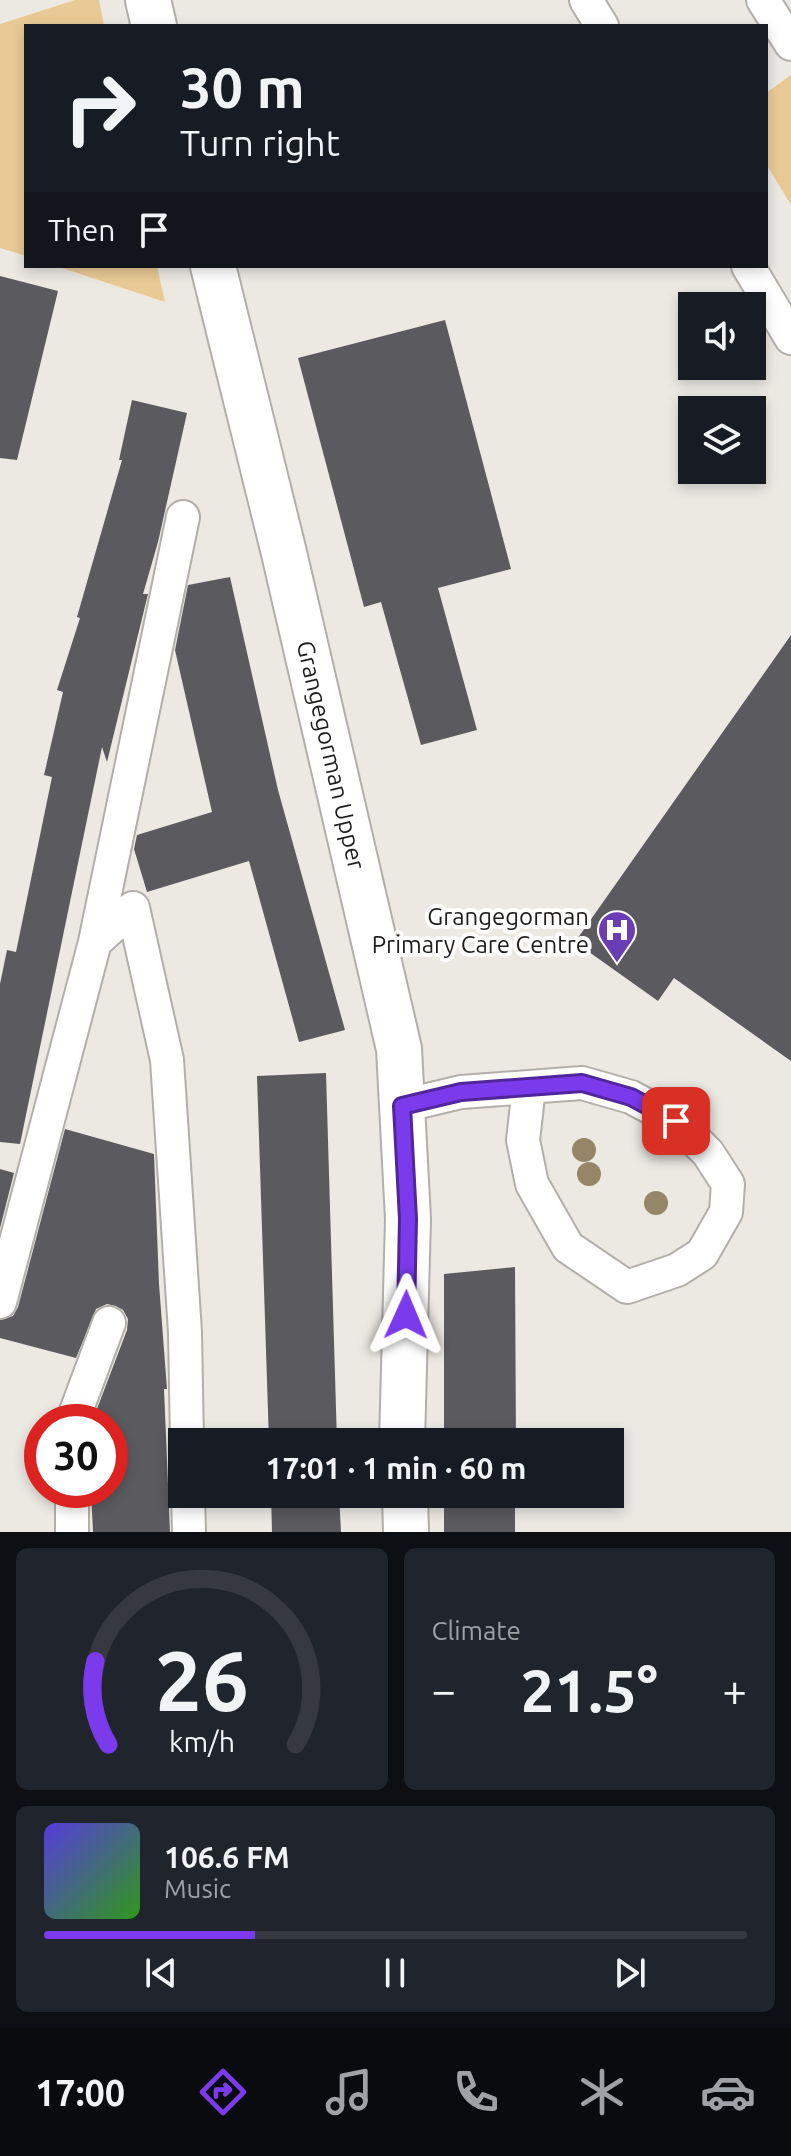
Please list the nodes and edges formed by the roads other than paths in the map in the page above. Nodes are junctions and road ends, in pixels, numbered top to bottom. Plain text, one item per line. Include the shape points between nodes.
1 (148, 0) edge
2 (586, 0) edge
3 (763, 0) edge
4 (154, 24) edge
5 (601, 24) edge
6 (791, 44) edge
7 (213, 268) edge
8 (749, 268) edge
9 (791, 338) edge
10 (183, 517) dead end
11 (95, 942) junction
12 (529, 1088) junction
13 (402, 1106) junction
14 (0, 1302) edge
15 (109, 1323) dead end
16 (79, 1404) edge
17 (187, 1428) edge
18 (402, 1428) edge
19 (72, 1508) edge
20 (188, 1508) edge
21 (405, 1508) edge
22 (72, 1532) edge
23 (189, 1532) edge
24 (406, 1532) edge

1 - 4 street
2 - 5 lane
3 - 6 lane
7 - 13 street, Grangegorman Upper via 399,1049
8 - 9 lane
10 - 11 lane
11 - 14 lane
11 - 17 lane via 133,908 167,1060
12 - 12 lane via 582,1083 631,1097 676,1121 708,1153 728,1184 726,1212 702,1254 677,1270 627,1287 568,1247 532,1184 523,1140
12 - 13 lane via 461,1092
13 - 18 street, Grangegorman Upper via 408,1219
15 - 16 lane
19 - 22 lane
20 - 23 lane
21 - 24 street

